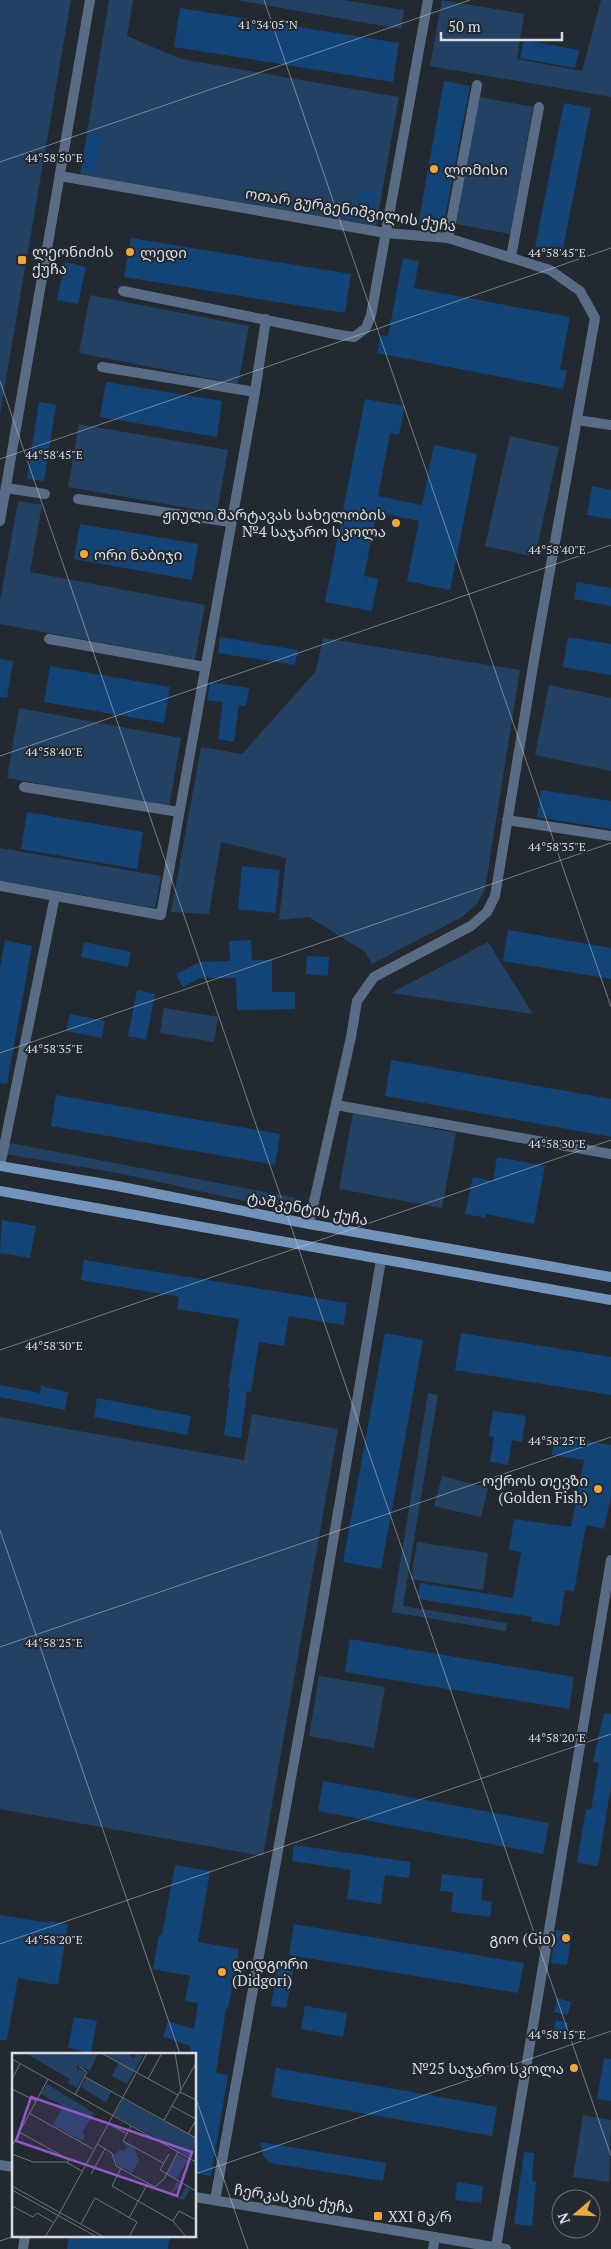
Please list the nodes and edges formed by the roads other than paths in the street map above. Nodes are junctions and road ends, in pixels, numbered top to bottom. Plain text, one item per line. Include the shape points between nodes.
1 (90, 0) edge
2 (428, 0) edge
3 (477, 86) dead end
4 (539, 106) dead end
5 (60, 176) junction
6 (386, 233) junction
7 (448, 238) junction
8 (511, 257) junction
9 (123, 291) dead end
10 (266, 319) junction
11 (102, 367) dead end
12 (254, 392) junction
13 (577, 420) junction
14 (611, 425) edge
15 (6, 488) junction
16 (45, 494) dead end
17 (78, 499) dead end
18 (0, 521) edge
19 (230, 522) junction
20 (49, 640) dead end
21 (205, 667) junction
22 (24, 787) dead end
23 (179, 812) junction
24 (507, 820) junction
25 (611, 836) edge
26 (0, 886) edge
27 (55, 896) junction
28 (336, 1105) junction
29 (611, 1154) edge
30 (0, 1166) edge
31 (0, 1190) edge
32 (309, 1224) junction
33 (381, 1260) junction
34 (611, 1277) edge
35 (611, 1300) edge
36 (611, 1560) edge
37 (196, 2197) edge
38 (215, 2200) junction
39 (25, 2236) edge
40 (435, 2237) junction
41 (501, 2248) edge
42 (23, 2249) edge
43 (433, 2249) edge

1 - 5 street
2 - 6 street
3 - 7 street
4 - 8 street
5 - 6 street, ოთარ გურგენიშვილის ქუჩა
5 - 15 street
6 - 7 street, ოთარ გურგენიშვილის ქუჩა
6 - 10 street via 371,315 366,328 354,337
7 - 8 street, ოთარ გურგენიშვილის ქუჩა
8 - 13 street, ოთარ გურგენიშვილის ქუჩა via 550,270 580,291 595,318
9 - 10 street
10 - 12 street
11 - 12 street
12 - 19 street
13 - 14 street
13 - 24 street, ოთარ გურგენიშვილის ქუჩა
15 - 16 street
15 - 18 street
17 - 19 street
19 - 21 street
20 - 21 street
21 - 23 street
22 - 23 street
23 - 27 street via 161,915
24 - 25 street
24 - 28 street, ოთარ გურგენიშვილის ქუჩა via 495,896 487,912 471,926 374,976 357,1001
26 - 27 street
27 - 30 street
28 - 29 street
28 - 32 street, ოთარ გურგენიშვილის ქუჩა
30 - 32 main road, ტაშკენტის ქუჩა
31 - 33 main road
32 - 34 main road, ტაშკენტის ქუჩა
33 - 35 main road
33 - 38 street
36 - 41 street
37 - 38 street, ჩერკასკის ქუჩა
38 - 40 street, ჩერკასკის ქუჩა
39 - 42 street
40 - 41 street, ჩერკასკის ქუჩა
40 - 43 street

